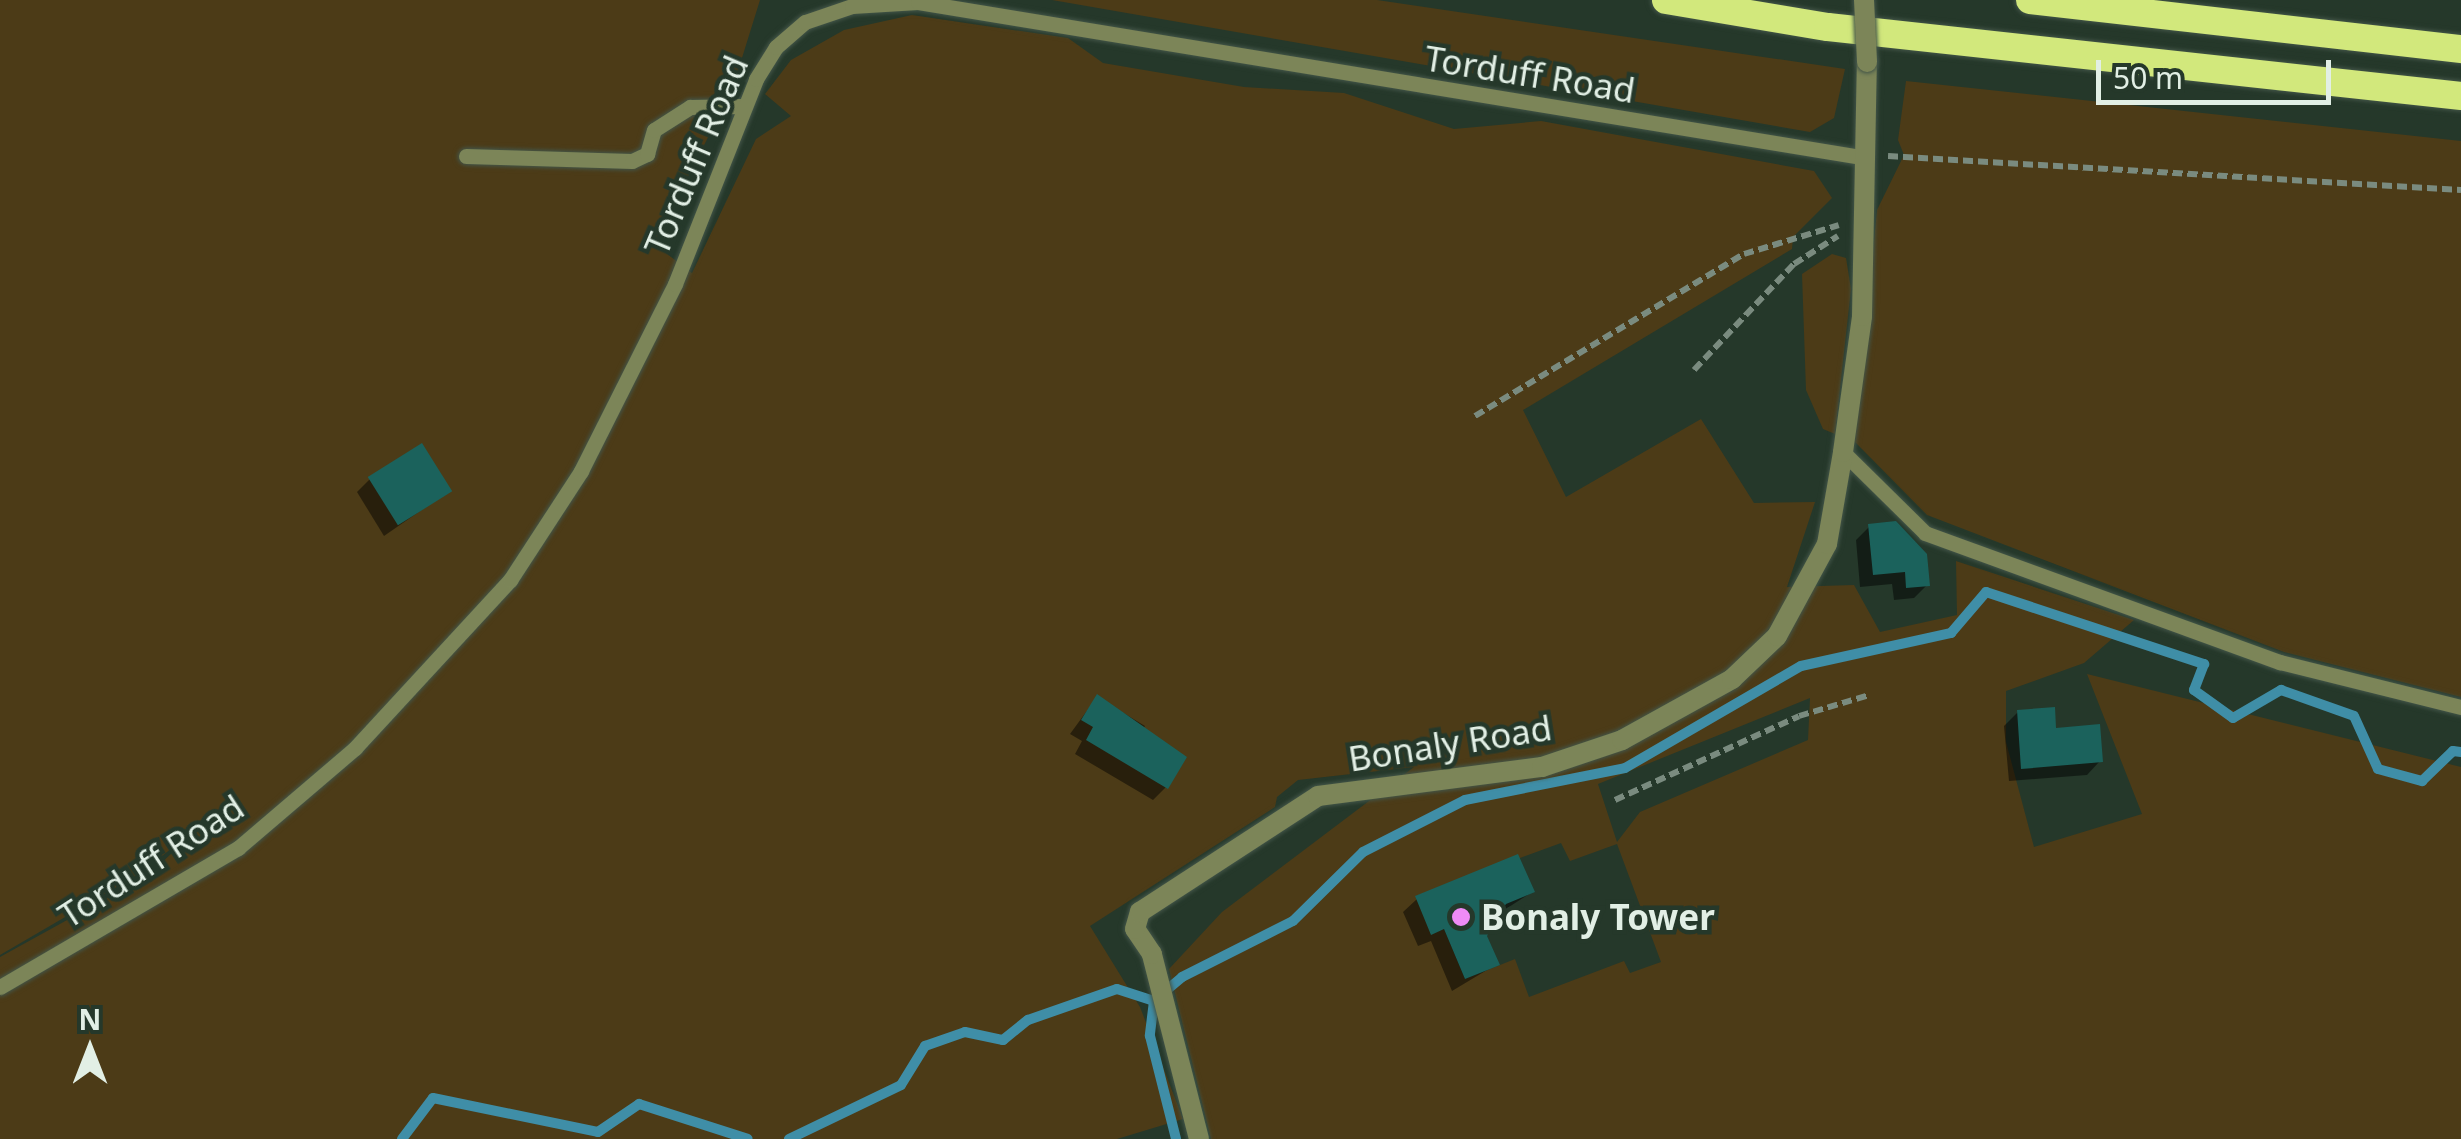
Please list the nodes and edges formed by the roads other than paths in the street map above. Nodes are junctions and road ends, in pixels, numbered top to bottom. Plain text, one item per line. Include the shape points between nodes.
1 (1666, 0) edge
2 (1864, 0) edge
3 (2030, 0) edge
4 (2461, 49) edge
5 (2461, 96) edge
6 (744, 106) junction
7 (466, 156) dead end
8 (1866, 158) junction
9 (1843, 452) junction
10 (2461, 707) edge
11 (0, 987) edge
12 (1199, 1139) edge

1 - 5 highway via 1828,27
2 - 8 street, Bonaly Road, bridge
3 - 4 highway
6 - 7 lane via 690,107 654,130 648,154 632,161
6 - 8 lane, Torduff Road via 776,47 805,22 852,6 918,2
6 - 11 lane, Torduff Road via 675,284 581,470 510,580 355,748 238,848
8 - 9 street, Bonaly Road via 1862,316
9 - 10 lane via 1924,533 2280,662
9 - 12 street, Bonaly Road via 1828,544 1777,636 1732,679 1622,740 1542,768 1318,796 1140,912 1135,929 1162,993

